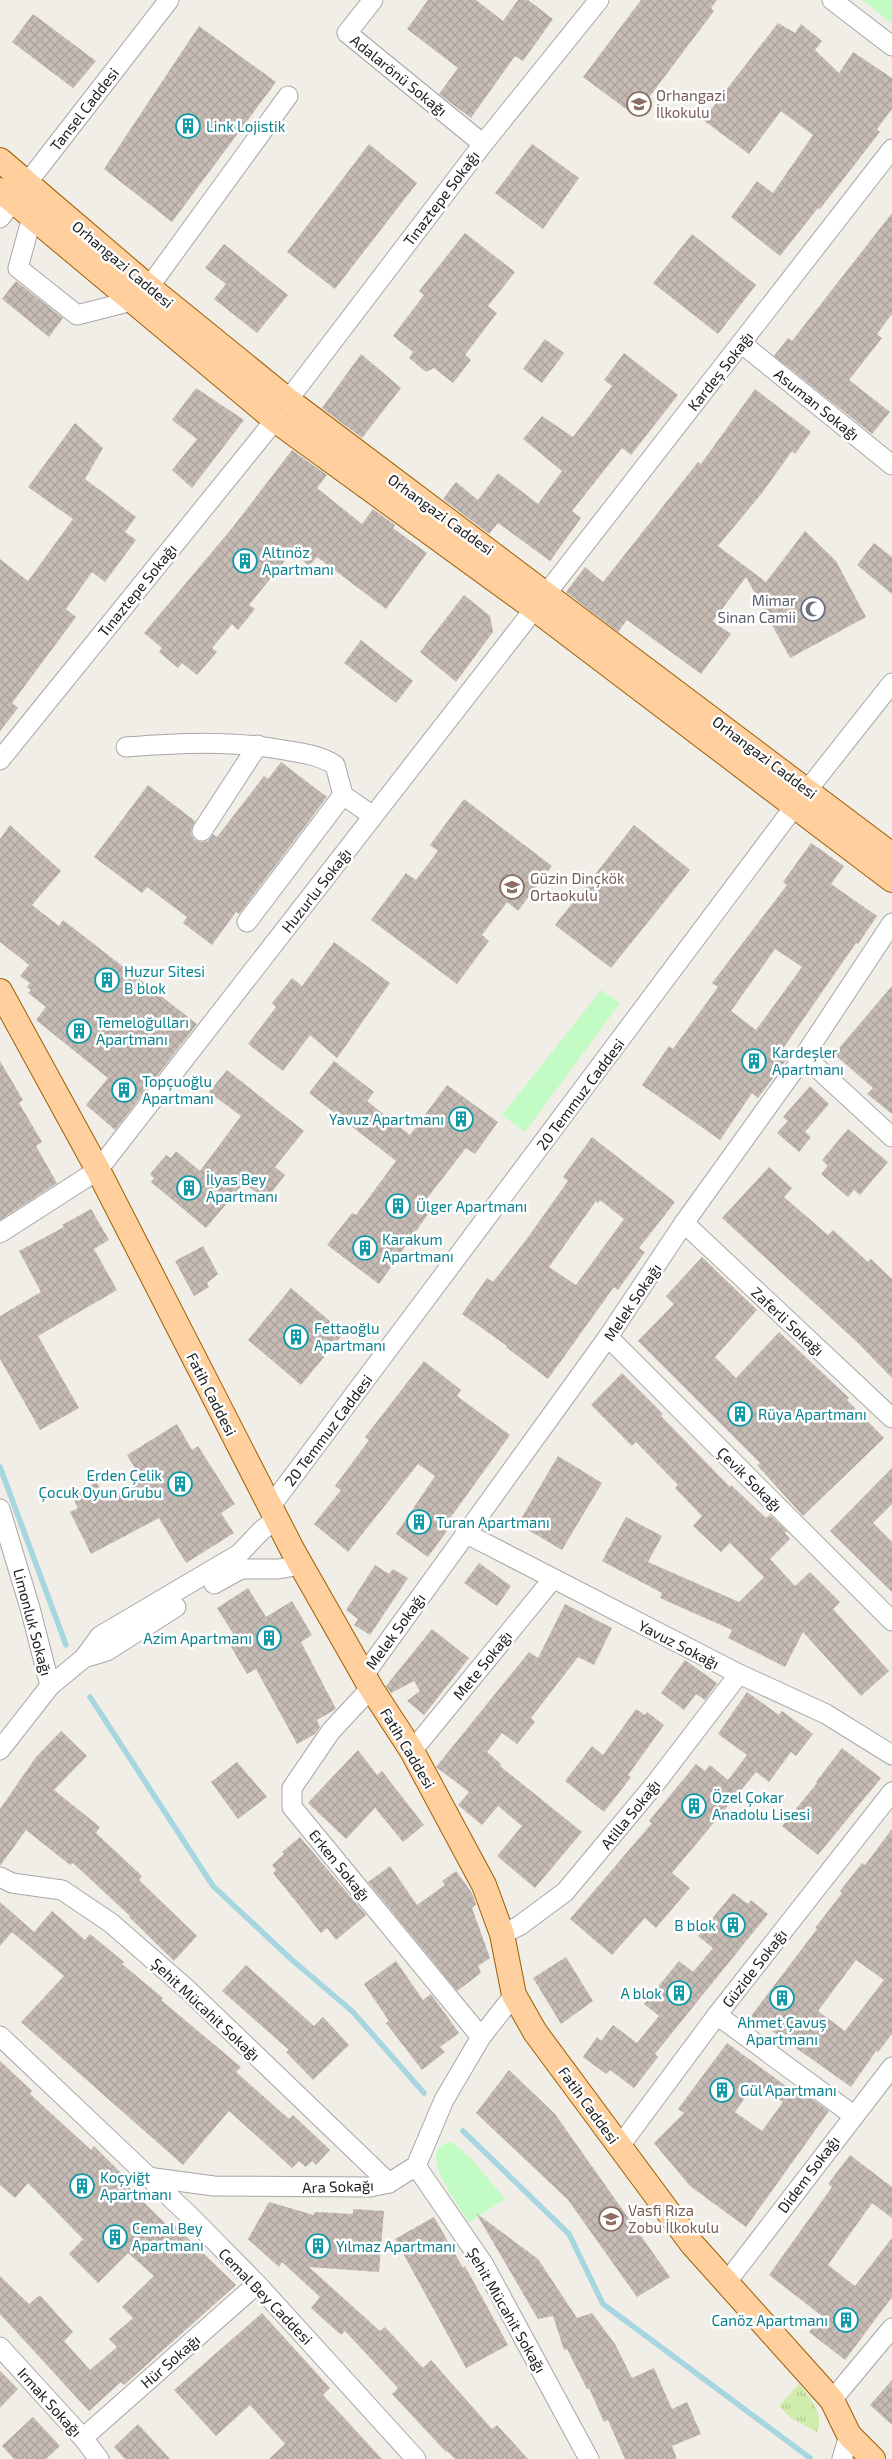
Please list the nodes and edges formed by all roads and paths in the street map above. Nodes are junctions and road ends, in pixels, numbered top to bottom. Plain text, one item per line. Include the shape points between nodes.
1 (169, 0) edge
2 (373, 0) edge
3 (599, 0) edge
4 (832, 0) edge
5 (892, 46) edge
6 (288, 96) dead end
7 (483, 144) junction
8 (892, 149) edge
9 (0, 160) edge
10 (26, 182) junction
11 (4, 203) edge
12 (32, 217) junction
13 (140, 294) junction
14 (741, 343) junction
15 (288, 400) junction
16 (274, 420) junction
17 (892, 465) edge
18 (541, 601) junction
19 (892, 683) edge
20 (258, 745) junction
21 (126, 747) dead end
22 (0, 760) edge
23 (343, 795) junction
24 (801, 798) junction
25 (373, 816) junction
26 (202, 831) dead end
27 (892, 855) edge
28 (892, 880) edge
29 (247, 922) dead end
30 (892, 923) edge
31 (0, 991) edge
32 (804, 1056) junction
33 (892, 1137) edge
34 (98, 1170) junction
35 (684, 1223) junction
36 (0, 1232) edge
37 (608, 1337) junction
38 (892, 1418) edge
39 (0, 1509) edge
40 (273, 1513) junction
41 (465, 1533) junction
42 (301, 1565) junction
43 (552, 1580) junction
44 (892, 1621) edge
45 (84, 1658) junction
46 (739, 1674) junction
47 (367, 1681) junction
48 (50, 1686) junction
49 (0, 1750) edge
50 (412, 1751) junction
51 (892, 1756) edge
52 (892, 1792) edge
53 (0, 1877) edge
54 (502, 1934) junction
55 (514, 1995) junction
56 (717, 2015) junction
57 (0, 2036) edge
58 (481, 2037) junction
59 (888, 2079) edge
60 (853, 2115) junction
61 (620, 2147) junction
62 (416, 2166) junction
63 (147, 2177) junction
64 (389, 2183) junction
65 (726, 2283) junction
66 (257, 2284) junction
67 (892, 2328) edge
68 (0, 2346) edge
69 (832, 2400) junction
70 (849, 2435) junction
71 (83, 2438) junction
72 (99, 2459) edge
73 (416, 2459) edge
74 (590, 2459) edge
75 (842, 2459) edge
76 (873, 2459) edge

1 - 10 street, Tansel Caddesi
2 - 7 street, Adalarönü Sokağı via 347,33
3 - 7 street, Tınaztepe Sokağı
4 - 5 street
6 - 13 street
7 - 15 street, Tınaztepe Sokağı
8 - 14 street, Kardeş Sokağı
9 - 10 main road, Orhangazi Caddesi
10 - 11 street, Tansel Caddesi
10 - 13 main road, Orhangazi Caddesi
11 - 12 main road, Orhangazi Caddesi
12 - 13 main road, Orhangazi Caddesi
12 - 13 street via 18,268 77,315
13 - 15 main road, Orhangazi Caddesi
13 - 16 main road, Orhangazi Caddesi
14 - 17 street, Asuman Sokağı
14 - 18 street, Kardeş Sokağı
15 - 16 main road
15 - 18 main road, Orhangazi Caddesi
16 - 18 main road, Orhangazi Caddesi
16 - 22 street, Tınaztepe Sokağı
18 - 24 main road, Orhangazi Caddesi
18 - 25 street, Huzurlu Sokağı
19 - 24 street, 20 Temmuz Caddesi
20 - 21 street via 197,741
20 - 23 street via 321,756 335,765
20 - 26 street
23 - 25 street
23 - 29 street
24 - 27 main road, Orhangazi Caddesi
24 - 28 main road, Orhangazi Caddesi
24 - 40 street, 20 Temmuz Caddesi
25 - 34 street, Huzurlu Sokağı
30 - 32 street, Melek Sokağı
31 - 34 main road, Fatih Caddesi
32 - 33 street
32 - 35 street, Melek Sokağı
34 - 36 street, Huzurlu Sokağı
34 - 40 main road, Fatih Caddesi
35 - 37 street, Melek Sokağı
35 - 38 street, Zaferli Sokağı
37 - 41 street, Melek Sokağı
37 - 44 street, Çevik Sokağı
39 - 48 street, Limonluk Sokağı
40 - 42 main road, Fatih Caddesi
40 - 45 street, 20 Temmuz Caddesi via 239,1554 100,1636
41 - 43 street, Yavuz Sokağı
41 - 47 street, Melek Sokağı
42 - 45 street via 241,1569 107,1651
42 - 47 main road, Fatih Caddesi
43 - 46 street, Yavuz Sokağı
43 - 50 street, Mete Sokağı
45 - 48 street
46 - 51 street, Yavuz Sokağı via 826,1714
46 - 54 street, Atilla Sokağı via 655,1784 565,1892 519,1926
47 - 50 main road, Fatih Caddesi
47 - 58 street, Erken Sokağı via 292,1788 292,1807
48 - 49 street, Limonluk Sokağı
50 - 54 main road, Fatih Caddesi via 484,1885
52 - 56 street, Güzide Sokağı
53 - 64 street, Şehit Mücahit Sokağı via 12,1884 62,1890 111,1923 188,1990
54 - 55 main road, Fatih Caddesi
55 - 58 street
55 - 61 main road, Fatih Caddesi via 535,2032
56 - 60 street
56 - 61 street, Güzide Sokağı
57 - 63 street, Cemal Bey Caddesi
58 - 62 street via 444,2100
59 - 60 street, Didem Sokağı
60 - 65 street, Didem Sokağı
61 - 65 main road, Fatih Caddesi via 692,2244
62 - 64 street, Ara Sokağı
62 - 74 street, Şehit Mücahit Sokağı via 484,2265
63 - 64 street, Ara Sokağı via 214,2186 370,2187
63 - 66 street, Cemal Bey Caddesi
65 - 69 main road, Fatih Caddesi
66 - 71 street, Hür Sokağı
66 - 73 street, Cemal Bey Caddesi
67 - 69 street
68 - 71 street, Irmak Sokağı
69 - 70 main road, Fatih Caddesi
70 - 75 street
70 - 76 main road, Fatih Caddesi
71 - 72 street, Irmak Sokağı

